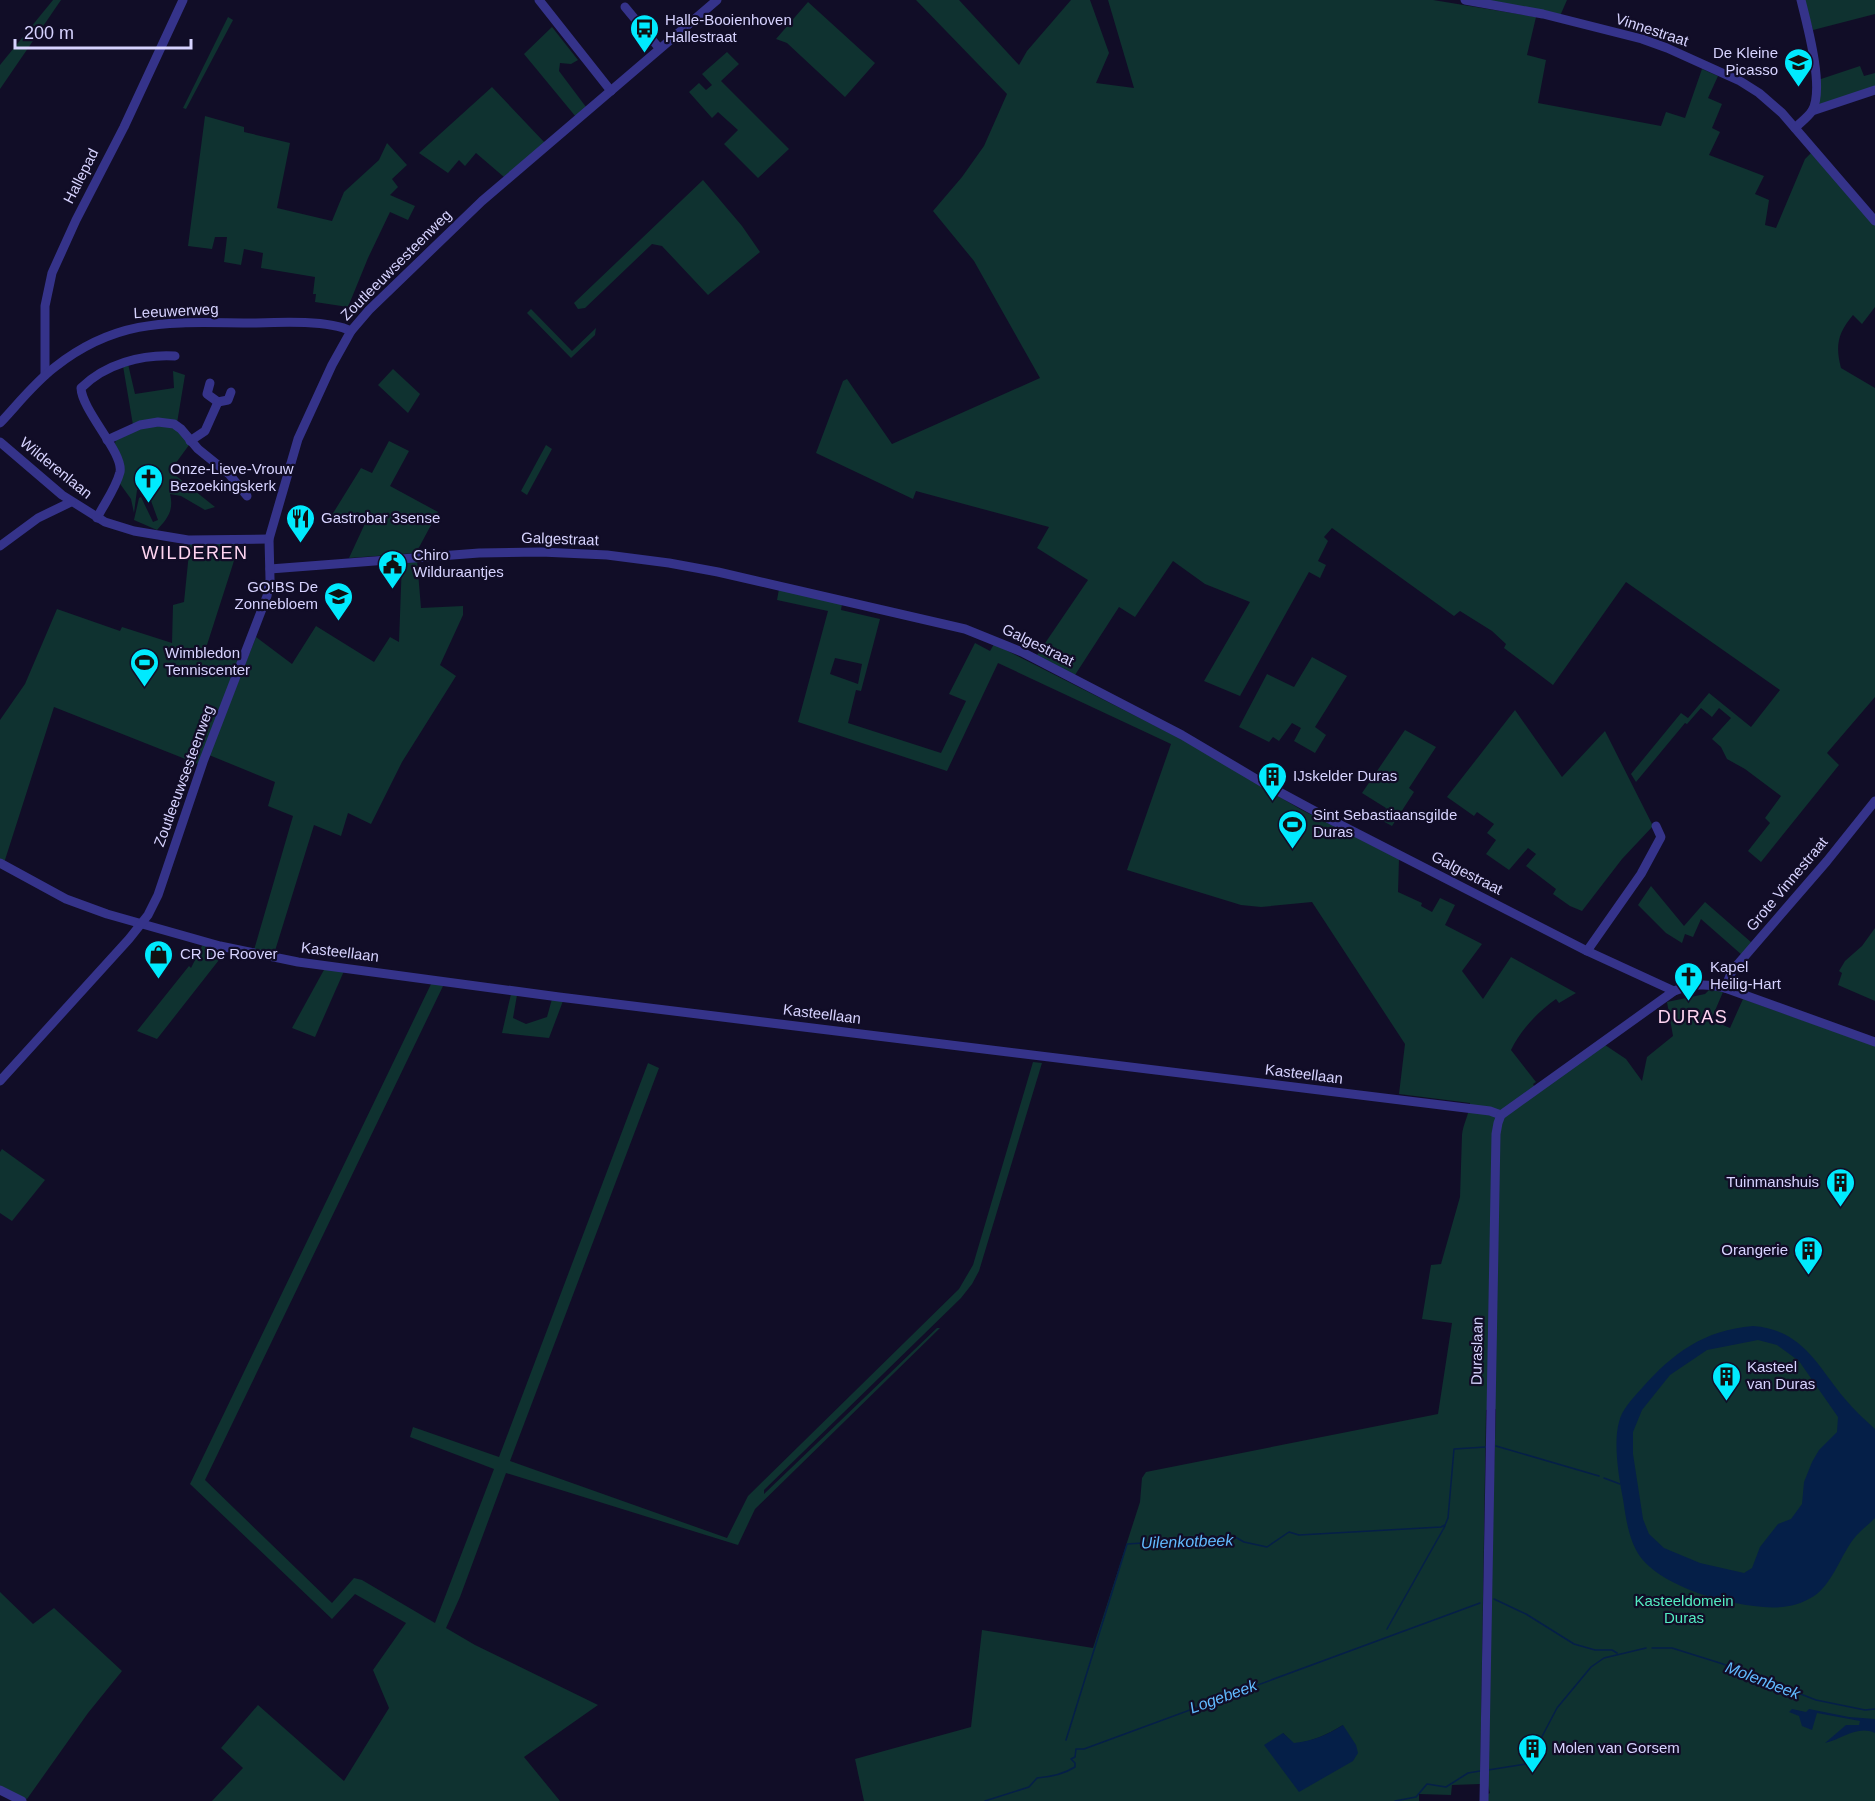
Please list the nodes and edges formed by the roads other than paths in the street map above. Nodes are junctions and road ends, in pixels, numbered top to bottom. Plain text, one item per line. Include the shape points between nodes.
1 (183, 0) edge
2 (539, 0) edge
3 (717, 0) edge
4 (1465, 0) edge
5 (1801, 0) edge
6 (625, 7) dead end
7 (659, 48) junction
8 (1875, 90) edge
9 (611, 91) junction
10 (1812, 111) junction
11 (1795, 128) junction
12 (1875, 221) edge
13 (351, 331) junction
14 (175, 356) dead end
15 (45, 375) junction
16 (210, 383) dead end
17 (231, 392) dead end
18 (218, 402) junction
19 (0, 423) edge
20 (107, 440) junction
21 (190, 441) junction
22 (0, 442) edge
23 (247, 496) dead end
24 (71, 502) junction
25 (97, 518) junction
26 (269, 539) junction
27 (0, 546) edge
28 (270, 569) junction
29 (1875, 801) edge
30 (1656, 826) dead end
31 (0, 863) edge
32 (142, 923) junction
33 (1587, 951) junction
34 (1725, 988) junction
35 (1674, 991) junction
36 (1875, 1042) edge
37 (0, 1081) edge
38 (1502, 1115) junction
39 (0, 1790) edge
40 (22, 1801) edge
41 (1484, 1801) edge

1 - 15 street, Hallepad via 52,273 45,306
2 - 9 street
3 - 7 street, Zoutleeuwsesteenweg
4 - 11 street, Vinnestraat via 1543,14 1667,48 1749,87 1772,103
5 - 10 street via 1815,63
6 - 7 street
7 - 9 street, Zoutleeuwsesteenweg
8 - 10 street
9 - 13 street, Zoutleeuwsesteenweg via 482,201
10 - 11 street
11 - 12 street, Vinnestraat
13 - 15 street, Leeuwerweg via 300,323 149,325 102,338
13 - 26 street, Zoutleeuwsesteenweg via 298,439
14 - 20 street via 136,358 104,372 81,388
15 - 19 street, Leeuwerweg
16 - 18 street via 207,394
17 - 18 street via 228,400
18 - 21 street via 205,431
20 - 21 street via 140,425 163,422 178,426
20 - 25 street via 120,470
21 - 23 street via 229,474
22 - 24 street, Wilderenlaan
24 - 25 street, Wilderenlaan
24 - 27 street via 38,518
25 - 26 street, Wilderenlaan via 166,537
26 - 28 street, Zoutleeuwsesteenweg
28 - 32 street, Zoutleeuwsesteenweg via 262,610 203,762 158,896
28 - 33 street, Galgestraat via 511,552 607,555 718,572 965,629 1022,652 1156,721 1335,822
29 - 34 street, Grote Vinnestraat via 1732,971
30 - 33 street via 1661,837 1641,874
31 - 32 street, Kasteellaan via 66,899
32 - 37 street, Zoutleeuwsesteenweg
32 - 38 street, Kasteellaan via 238,950 318,964
33 - 35 street, Galgestraat
34 - 35 street via 1701,984
34 - 36 street
35 - 38 street
38 - 41 street, Duraslaan via 1496,1134
39 - 40 street

